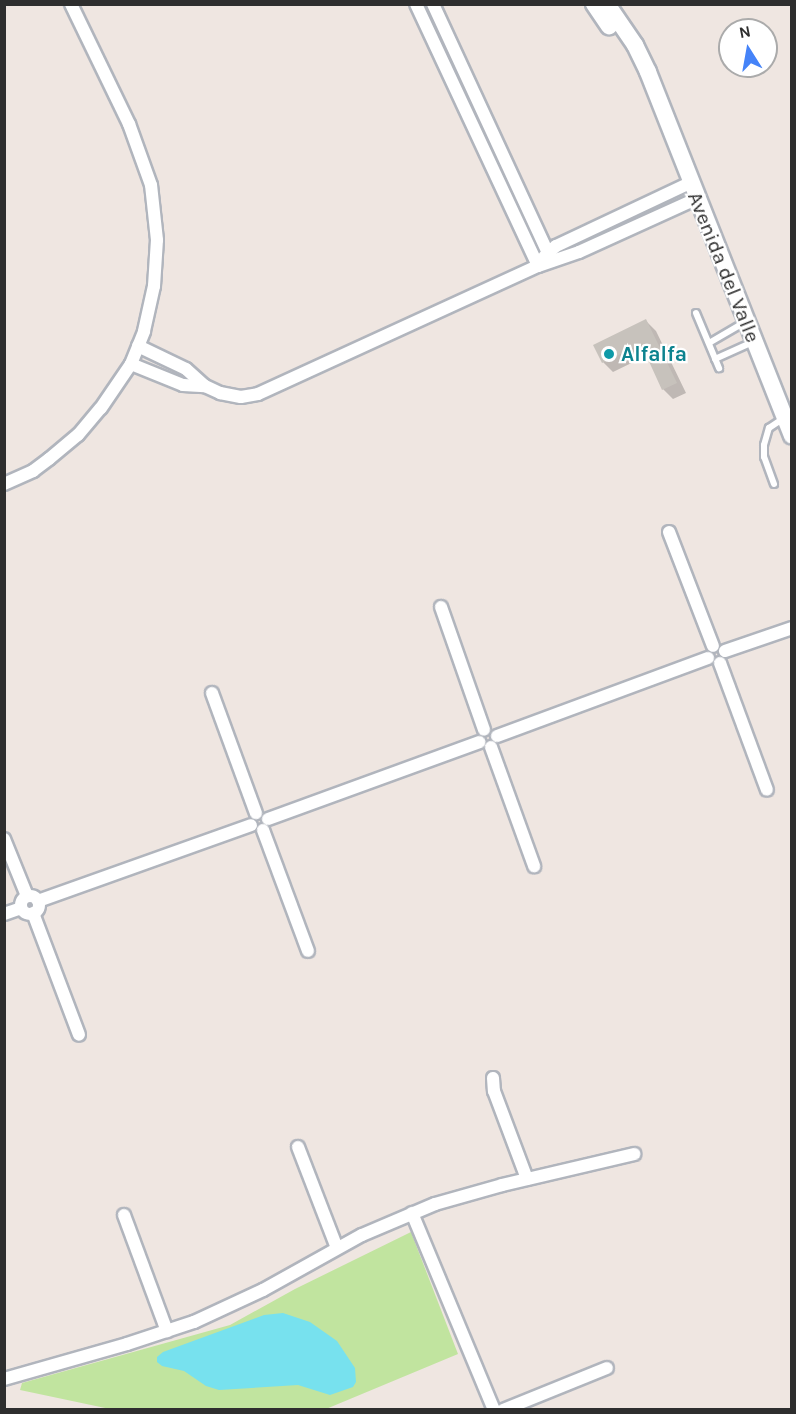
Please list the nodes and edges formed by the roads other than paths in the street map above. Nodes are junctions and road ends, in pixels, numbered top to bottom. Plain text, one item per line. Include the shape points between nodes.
1 (71, 4) edge
2 (416, 4) edge
3 (433, 4) edge
4 (594, 4) edge
5 (612, 8) edge
6 (657, 99) junction
7 (693, 191) junction
8 (550, 257) junction
9 (538, 266) junction
10 (696, 313) dead end
11 (746, 322) junction
12 (753, 342) junction
13 (709, 343) junction
14 (138, 346) junction
15 (715, 359) junction
16 (131, 364) junction
17 (719, 368) dead end
18 (205, 386) junction
19 (784, 418) junction
20 (792, 435) edge
21 (4, 484) edge
22 (774, 484) dead end
23 (669, 531) dead end
24 (441, 607) dead end
25 (792, 627) edge
26 (717, 655) junction
27 (212, 693) dead end
28 (489, 742) junction
29 (767, 790) dead end
30 (259, 821) junction
31 (4, 838) edge
32 (534, 866) dead end
33 (30, 904) junction
34 (4, 914) edge
35 (308, 951) dead end
36 (79, 1035) dead end
37 (493, 1078) dead end
38 (298, 1147) dead end
39 (634, 1154) dead end
40 (527, 1179) junction
41 (412, 1214) junction
42 (124, 1215) dead end
43 (337, 1248) junction
44 (167, 1331) junction
45 (607, 1368) dead end
46 (4, 1378) edge
47 (494, 1410) edge
48 (503, 1410) edge

1 - 14 street via 129,124 151,185 157,255 152,301
2 - 9 street
3 - 8 street
4 - 6 street, Avenida del Valle
5 - 6 street, Avenida del Valle via 642,58
6 - 7 street, Avenida del Valle
7 - 8 street
7 - 11 street, Avenida del Valle
8 - 9 street
9 - 18 street via 258,394 234,396
10 - 13 lane
11 - 12 street, Avenida del Valle
11 - 13 lane
12 - 15 lane
12 - 19 street, Avenida del Valle
13 - 15 lane
14 - 16 street
14 - 18 street via 186,369
15 - 17 lane
16 - 18 street via 183,385
16 - 21 street via 78,435 41,466
19 - 20 street, Avenida del Valle
19 - 22 lane via 769,429 764,444 764,457
23 - 26 street
24 - 28 street via 484,730 493,731
25 - 26 street
26 - 28 street
26 - 29 street
27 - 30 street
28 - 30 street
28 - 32 street
30 - 33 street
30 - 35 street
31 - 33 street
33 - 34 street
33 - 36 street
37 - 40 street via 494,1091
38 - 43 street
39 - 40 street
40 - 41 street via 466,1194
41 - 43 street
41 - 47 street
42 - 44 street
43 - 44 street via 242,1300
44 - 46 street
45 - 48 street

